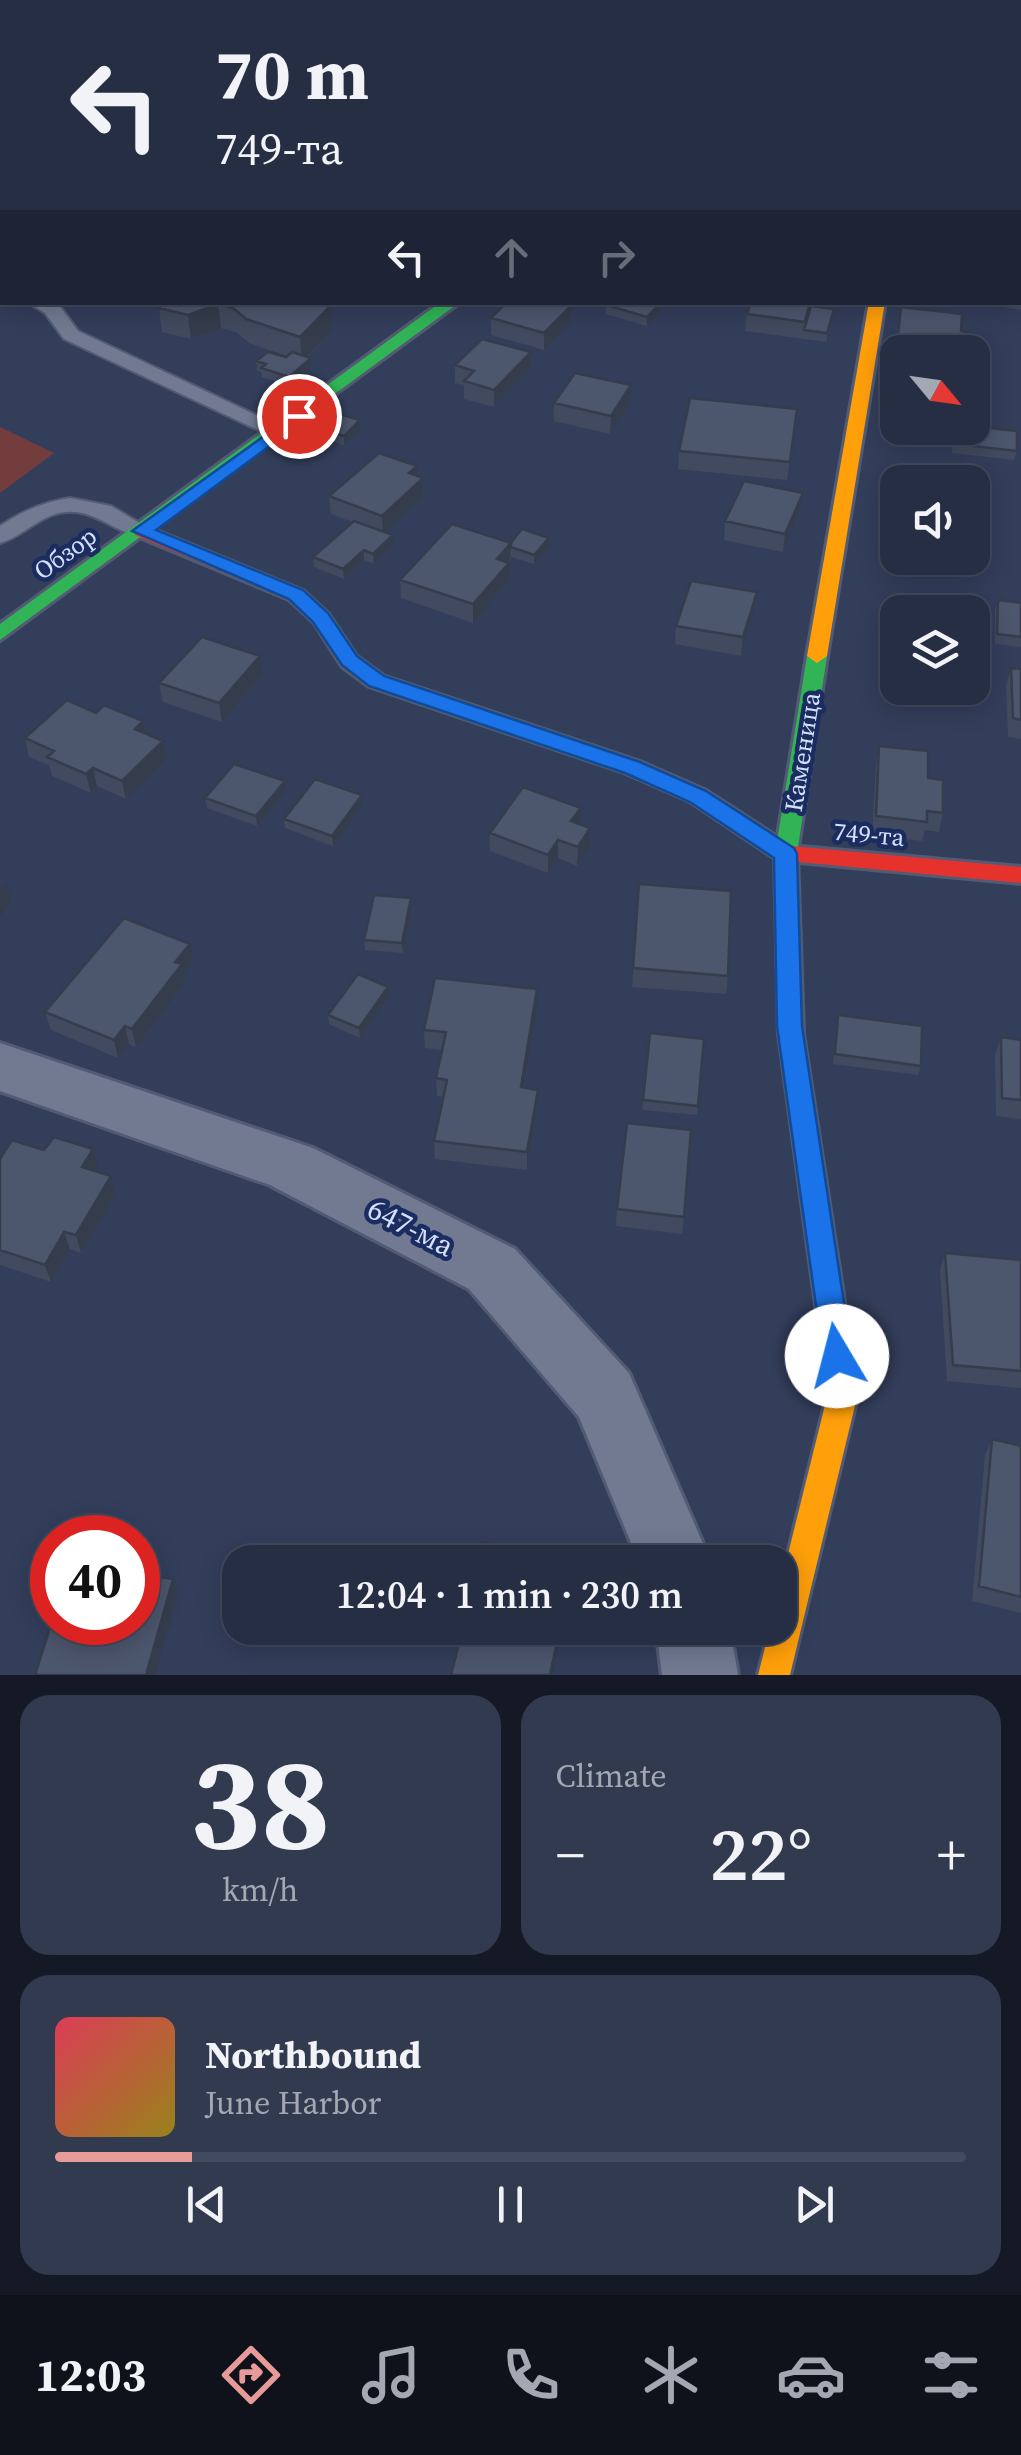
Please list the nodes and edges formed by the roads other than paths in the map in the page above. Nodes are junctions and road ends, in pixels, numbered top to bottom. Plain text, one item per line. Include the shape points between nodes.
1 (42, 305) edge
2 (448, 305) edge
3 (876, 305) edge
4 (279, 432) junction
5 (142, 531) junction
6 (0, 536) edge
7 (1, 631) edge
8 (786, 854) junction
9 (1021, 875) edge
10 (0, 1067) edge
11 (668, 1545) edge
12 (696, 1645) edge
13 (700, 1675) edge
14 (774, 1675) edge

1 - 4 lane via 71,335
2 - 4 street, Обзор
3 - 8 street, Каменица
4 - 5 street, Обзор
5 - 6 lane via 112,513 67,502 28,516
5 - 7 street, Обзор
5 - 8 street, 749-та via 296,595 349,661 376,681 632,768 698,796
8 - 9 street, 749-та
8 - 14 street, Каменица via 790,1026 843,1394
10 - 11 street, 647-ма via 291,1166 492,1270 605,1396
12 - 13 street

